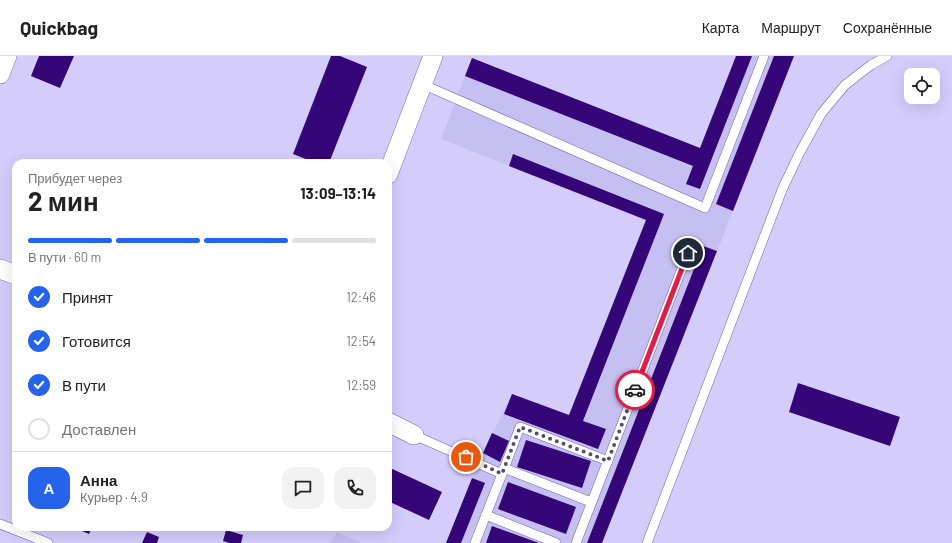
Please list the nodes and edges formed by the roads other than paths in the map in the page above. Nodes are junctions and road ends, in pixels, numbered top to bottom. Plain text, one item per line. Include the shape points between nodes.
1 (7, 56) edge
2 (764, 56) edge
3 (888, 56) edge
4 (428, 57) edge
5 (0, 74) edge
6 (422, 84) junction
7 (392, 163) edge
8 (688, 253) dead end
9 (0, 269) edge
10 (12, 274) edge
11 (392, 424) edge
12 (414, 435) joint
13 (608, 461) junction
14 (503, 471) junction
15 (591, 502) junction
16 (486, 516) junction
17 (0, 524) edge
18 (12, 529) edge
19 (18, 531) edge
20 (48, 543) edge
21 (475, 543) edge
22 (556, 543) edge
23 (576, 543) edge
24 (647, 543) edge

1 - 5 street
2 - 6 lane via 705,208
3 - 24 lane via 871,65 845,85 821,114 799,154 782,190
4 - 6 street
6 - 7 street
8 - 13 lane
9 - 10 street
11 - 12 street
12 - 14 lane
13 - 14 lane via 520,427
13 - 15 lane
14 - 15 lane
14 - 16 lane
15 - 23 lane
16 - 21 lane
16 - 22 lane
17 - 18 lane
19 - 20 lane

